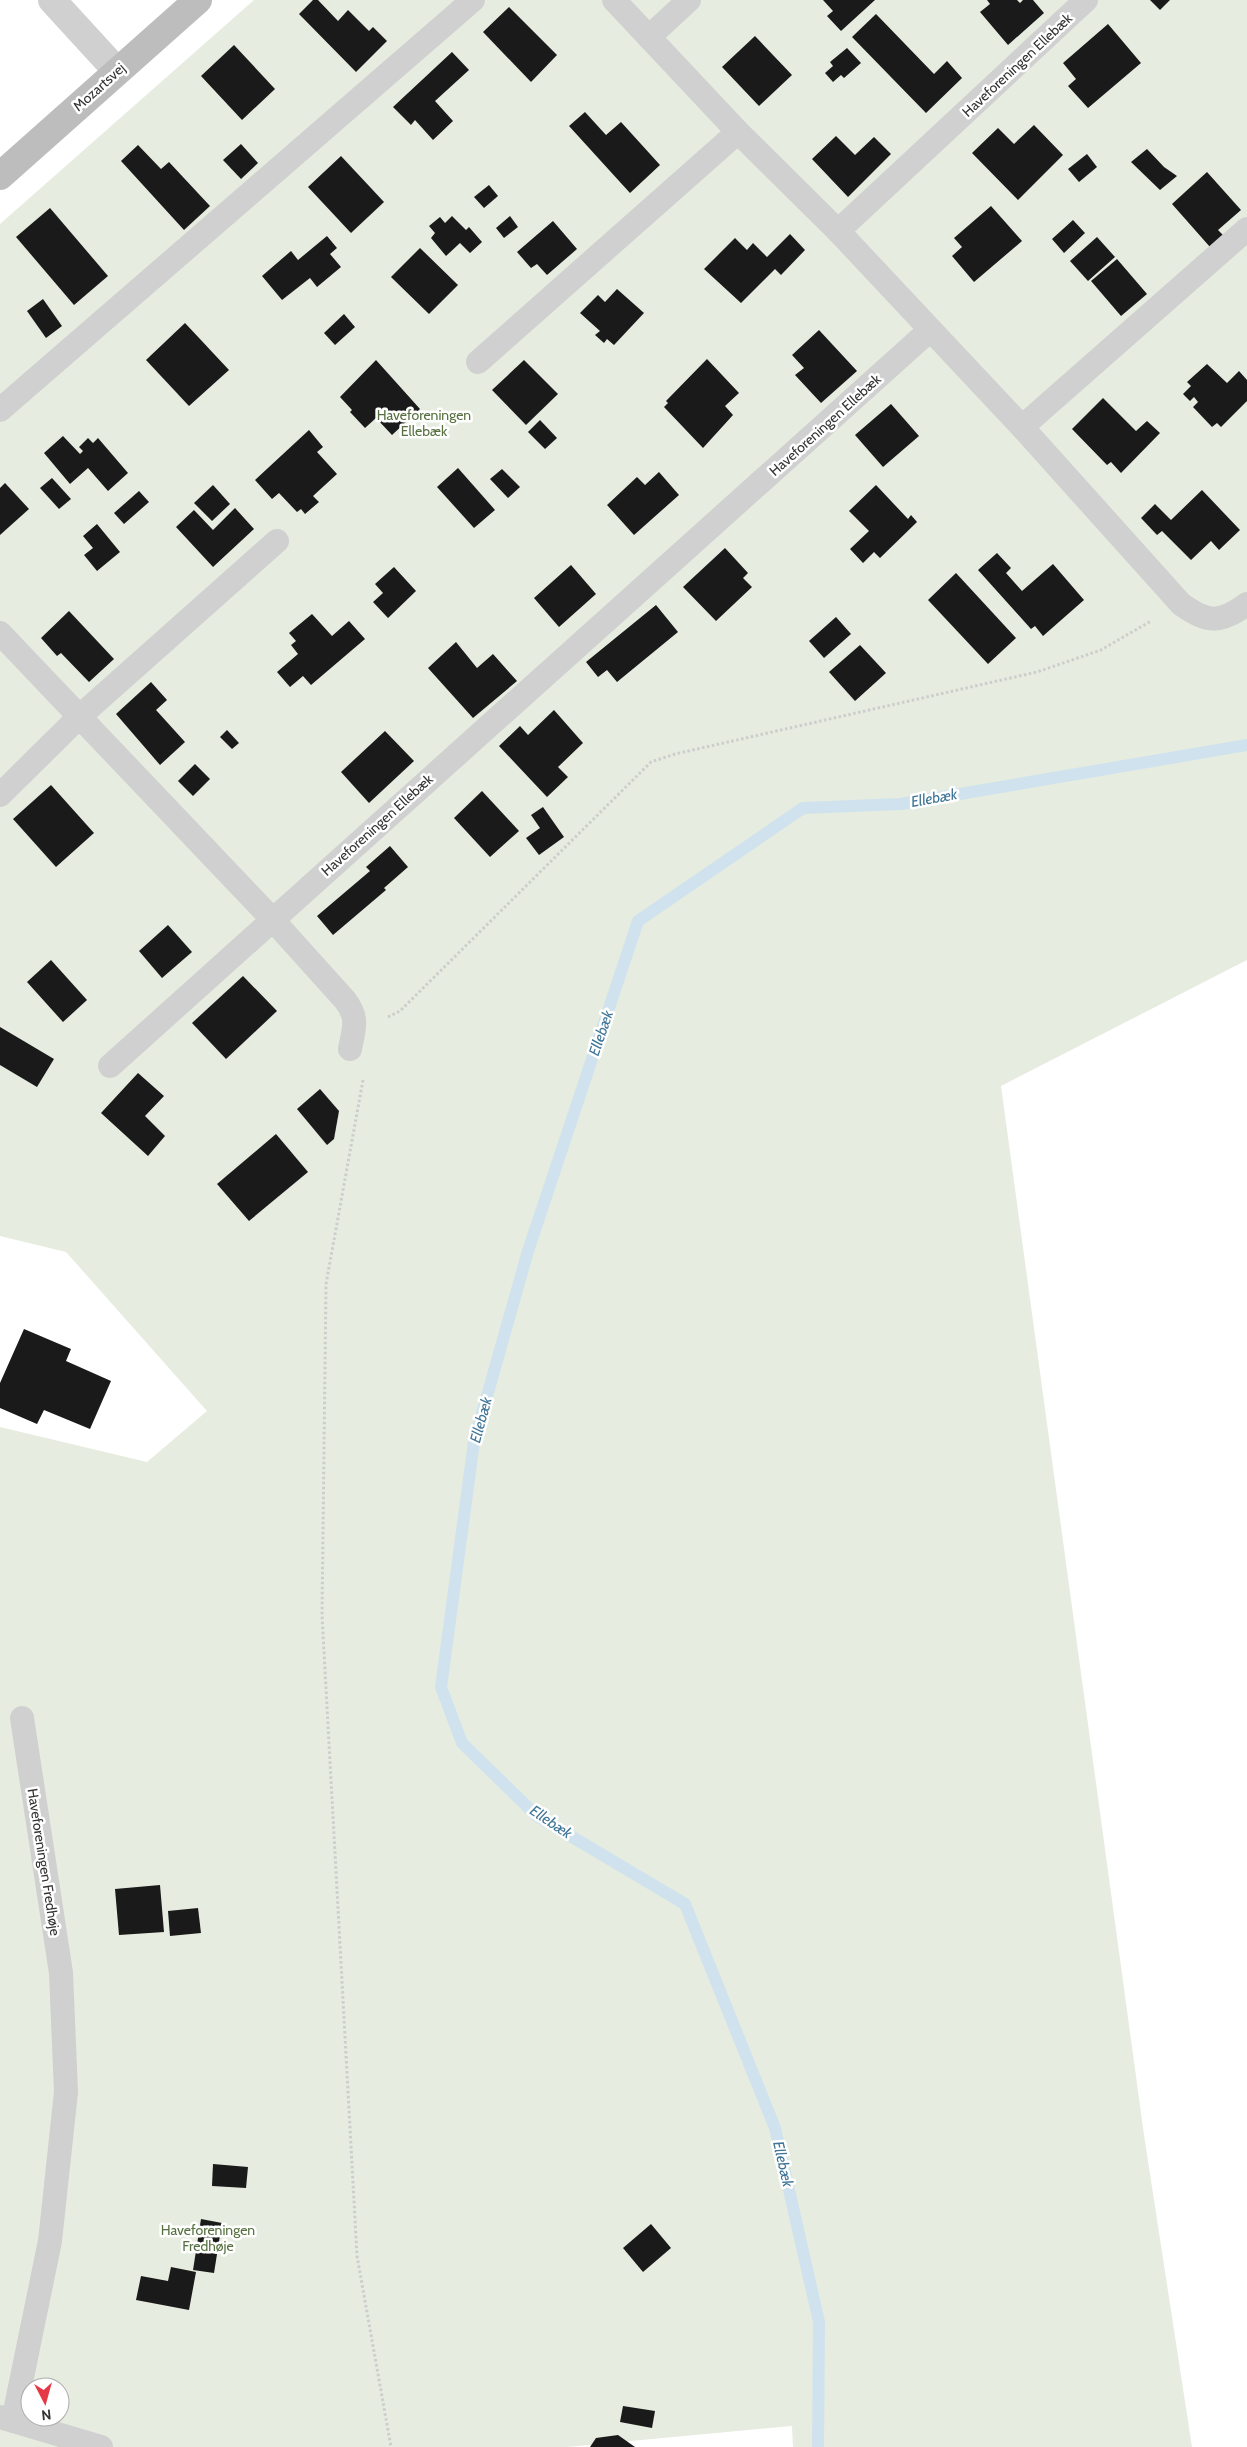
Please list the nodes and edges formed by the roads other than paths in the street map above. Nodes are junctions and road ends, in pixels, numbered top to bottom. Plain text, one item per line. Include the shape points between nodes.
1 (52, 0) edge
2 (198, 0) edge
3 (473, 0) edge
4 (614, 0) edge
5 (689, 0) edge
6 (1086, 0) edge
7 (650, 37) junction
8 (117, 71) junction
9 (738, 132) junction
10 (0, 176) edge
11 (1247, 229) edge
12 (838, 231) junction
13 (930, 330) junction
14 (478, 362) dead end
15 (0, 410) edge
16 (1022, 428) junction
17 (277, 541) dead end
18 (1247, 604) edge
19 (0, 633) edge
20 (79, 717) junction
21 (0, 794) edge
22 (272, 919) junction
23 (350, 1049) dead end
24 (110, 1066) dead end
25 (22, 1718) dead end
26 (7, 2418) edge
27 (101, 2447) edge

1 - 8 street
2 - 8 street, Mozartsvej
3 - 15 lane
4 - 7 lane
5 - 7 lane
6 - 12 lane, Haveforeningen Ellebæk
7 - 9 lane
8 - 10 street, Mozartsvej
9 - 12 lane
9 - 14 lane
11 - 16 lane
12 - 13 lane
13 - 16 lane
13 - 22 lane, Haveforeningen Ellebæk
16 - 18 lane via 1181,604 1197,616 1215,619 1233,614
17 - 20 lane
19 - 20 lane
20 - 21 lane
20 - 22 lane
22 - 23 lane via 354,1012
22 - 24 lane, Haveforeningen Ellebæk
25 - 26 lane, Haveforeningen Fredhøje via 61,1973 66,2092 50,2241
26 - 27 lane, Haveforeningen Fredhøje

